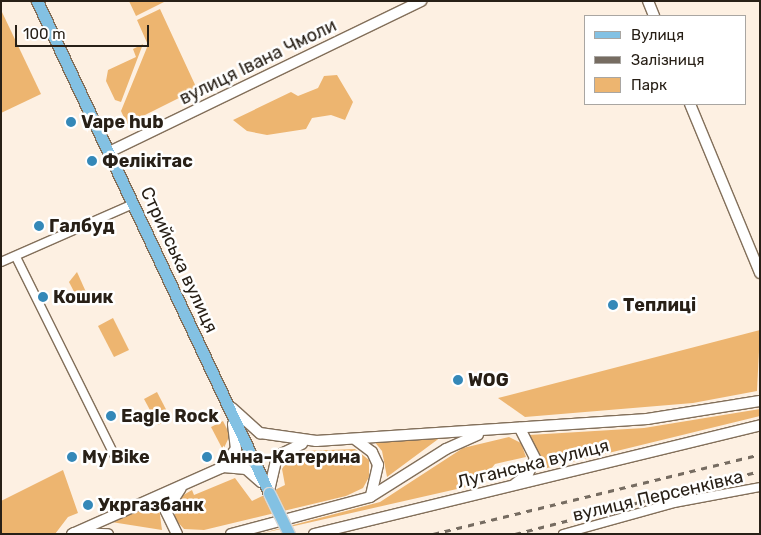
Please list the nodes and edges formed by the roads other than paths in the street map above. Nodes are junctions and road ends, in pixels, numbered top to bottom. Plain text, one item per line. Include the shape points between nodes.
1 (37, 1) edge
2 (421, 1) edge
3 (648, 1) edge
4 (654, 15) edge
5 (690, 105) edge
6 (109, 152) junction
7 (133, 204) junction
8 (16, 257) junction
9 (1, 262) edge
10 (760, 273) edge
11 (224, 399) junction
12 (760, 401) edge
13 (760, 425) edge
14 (520, 428) junction
15 (494, 430) junction
16 (355, 439) junction
17 (316, 441) junction
18 (115, 456) dead end
19 (220, 468) junction
20 (191, 481) junction
21 (512, 486) junction
22 (760, 487) edge
23 (269, 493) junction
24 (370, 497) junction
25 (72, 534) edge
26 (108, 534) edge
27 (177, 534) edge
28 (231, 534) edge
29 (289, 534) edge
30 (314, 534) edge
31 (563, 534) edge

1 - 6 main road, Стрийська вулиця
2 - 6 main road, вулиця Івана Чмоли
3 - 4 main road
5 - 10 main road
6 - 7 main road, Стрийська вулиця
7 - 8 street
7 - 11 main road, Стрийська вулиця
8 - 9 street
8 - 18 street
11 - 17 main road, Луганська вулиця via 244,423 260,433
11 - 19 main road via 236,447
11 - 23 main road, Стрийська вулиця
12 - 14 main road, Луганська вулиця via 686,415
13 - 21 main road, Луганська вулиця
14 - 15 main road, Луганська вулиця
14 - 21 main road via 535,458 528,474
15 - 16 main road, Луганська вулиця
15 - 24 main road, Луганська вулиця via 446,449
16 - 17 main road, Луганська вулиця
16 - 24 main road via 368,446 378,465 377,485
17 - 23 main road, Луганська вулиця via 286,449 277,456 270,474
19 - 20 main road
19 - 23 main road via 246,469
20 - 25 main road
20 - 27 main road via 168,504 166,517
21 - 30 main road, Луганська вулиця
22 - 31 street, вулиця Персенківка via 674,503
23 - 29 main road, Стрийська вулиця, bridge
24 - 28 main road, Луганська вулиця
25 - 26 main road

